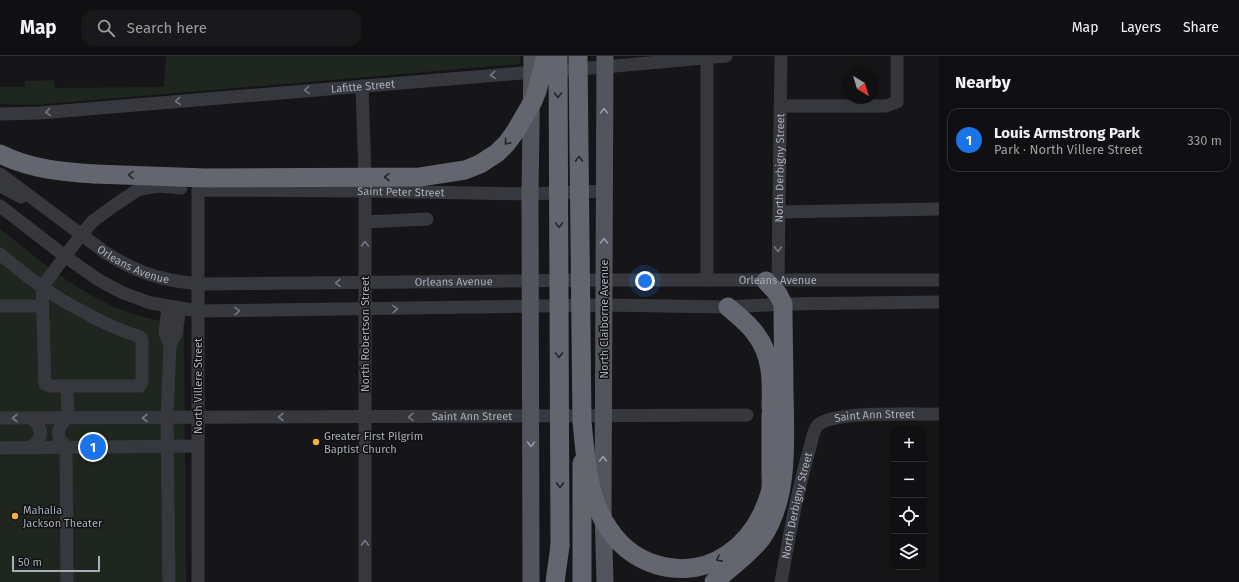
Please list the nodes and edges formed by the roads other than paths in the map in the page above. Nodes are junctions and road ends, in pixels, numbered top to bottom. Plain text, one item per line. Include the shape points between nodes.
1 (546, 56) edge
2 (558, 56) edge
3 (578, 56) edge
4 (726, 56) edge
5 (781, 56) edge
6 (897, 56) edge
7 (707, 58) junction
8 (605, 62) edge
9 (532, 64) edge
10 (362, 86) junction
11 (780, 106) junction
12 (0, 114) edge
13 (0, 154) edge
14 (0, 174) edge
15 (0, 186) edge
16 (181, 188) dead end
17 (198, 190) joint
18 (365, 191) junction
19 (604, 192) junction
20 (530, 194) junction
21 (0, 206) edge
22 (46, 208) junction
23 (939, 209) edge
24 (779, 212) junction
25 (427, 219) dead end
26 (365, 222) junction
27 (81, 235) junction
28 (0, 254) edge
29 (66, 257) junction
30 (604, 280) junction
31 (707, 280) junction
32 (939, 280) edge
33 (531, 281) junction
34 (772, 281) junction
35 (365, 283) junction
36 (198, 284) junction
37 (42, 287) junction
38 (939, 302) edge
39 (783, 304) junction
40 (604, 305) junction
41 (0, 306) edge
42 (43, 306) junction
43 (174, 307) junction
44 (531, 307) junction
45 (728, 307) junction
46 (365, 309) junction
47 (198, 311) junction
48 (67, 386) junction
49 (939, 414) edge
50 (531, 415) junction
51 (604, 415) junction
52 (747, 415) dead end
53 (778, 415) junction
54 (364, 417) junction
55 (0, 418) edge
56 (32, 418) junction
57 (68, 418) junction
58 (167, 418) junction
59 (198, 418) junction
60 (582, 422) junction
61 (814, 430) joint
62 (66, 446) junction
63 (167, 446) junction
64 (198, 446) junction
65 (32, 447) junction
66 (0, 448) edge
67 (560, 546) junction
68 (67, 582) edge
69 (169, 582) edge
70 (198, 582) edge
71 (365, 582) edge
72 (531, 582) edge
73 (555, 582) edge
74 (560, 582) edge
75 (582, 582) edge
76 (605, 582) edge
77 (714, 582) edge
78 (781, 582) edge

1 -> 13 highway, bridge via 533,101 515,132 497,153 464,170 420,177 205,178 48,170
2 -> 67 highway, bridge
60 -> 3 highway, bridge
4 - 7 street, Lafitte Street
5 - 11 street, North Derbigny Street
6 - 11 street via 897,102 886,106
7 - 8 street, Lafitte Street
7 - 31 street
8 - 9 street, Lafitte Street
19 -> 8 main road, North Claiborne Avenue
9 -> 10 street, Lafitte Street
9 - 20 main road
10 -> 12 street, Lafitte Street via 39,113
10 - 18 street, North Robertson Street
11 - 24 street, North Derbigny Street
14 - 22 street, Orleans Avenue
15 - 22 street
16 - 27 street via 155,186 136,191 94,221
17 - 18 street, Saint Peter Street
17 - 36 street, North Villere Street
18 - 20 street, Saint Peter Street
18 - 26 street, North Robertson Street
19 - 20 street, Saint Peter Street
30 -> 19 main road, North Claiborne Avenue
20 - 33 main road
21 - 29 street
22 - 27 street, Orleans Avenue
23 - 24 street
24 -> 34 street, North Derbigny Street
25 - 26 street
35 -> 26 street, North Robertson Street
27 - 29 street
27 - 36 street, Orleans Avenue via 106,253 142,272
28 - 37 street
29 - 37 street
29 - 43 street via 97,279 124,293 151,303
30 - 31 street, Orleans Avenue
30 - 33 street, Orleans Avenue
30 - 40 main road, North Claiborne Avenue
31 - 34 street, Orleans Avenue
32 - 34 street, Orleans Avenue
33 - 35 street, Orleans Avenue
33 - 44 main road
34 - 39 highway
35 -> 36 street, Orleans Avenue
35 - 46 street, North Robertson Street
36 - 47 street, North Villere Street
37 - 42 street
37 - 48 street via 113,327 139,336 142,340 140,386
38 - 39 street
39 - 45 street
39 - 53 highway
40 - 44 street
40 - 45 street
40 - 51 main road, North Claiborne Avenue
41 - 42 street
42 - 48 street via 45,384
43 - 47 street
43 - 58 street via 176,333 170,345
46 -> 44 street
44 - 50 main road
45 - 53 highway via 756,333 766,353
47 -> 46 street
46 - 54 street, North Robertson Street
47 - 59 street, North Villere Street
48 - 57 street
49 - 61 street, Saint Ann Street via 851,415 836,417 818,425
50 - 51 street, Saint Ann Street
50 -> 54 street, Saint Ann Street
50 -> 72 main road
51 - 52 street, Saint Ann Street
76 -> 51 main road, North Claiborne Avenue
53 -> 60 highway, bridge via 770,491 755,526 740,545 728,554 712,563 680,569 646,562 625,548 609,530 592,494 587,474
53 - 77 highway via 783,474 777,508 769,525 752,549
54 -> 59 street, Saint Ann Street
71 -> 54 street, North Robertson Street
56 -> 55 street, Saint Ann Street
56 - 57 street, Saint Ann Street
56 - 65 street via 41,433
58 -> 57 street, Saint Ann Street
57 - 62 street via 57,433 60,441
58 - 59 street, Saint Ann Street
58 - 63 street
59 - 64 street, North Villere Street
60 - 75 highway, bridge
61 - 78 street, North Derbigny Street via 791,526
62 - 63 street
62 - 65 street
62 - 68 street
63 - 64 street
63 - 69 street
64 - 70 street, North Villere Street
65 - 66 street
67 - 73 highway
67 - 74 highway

